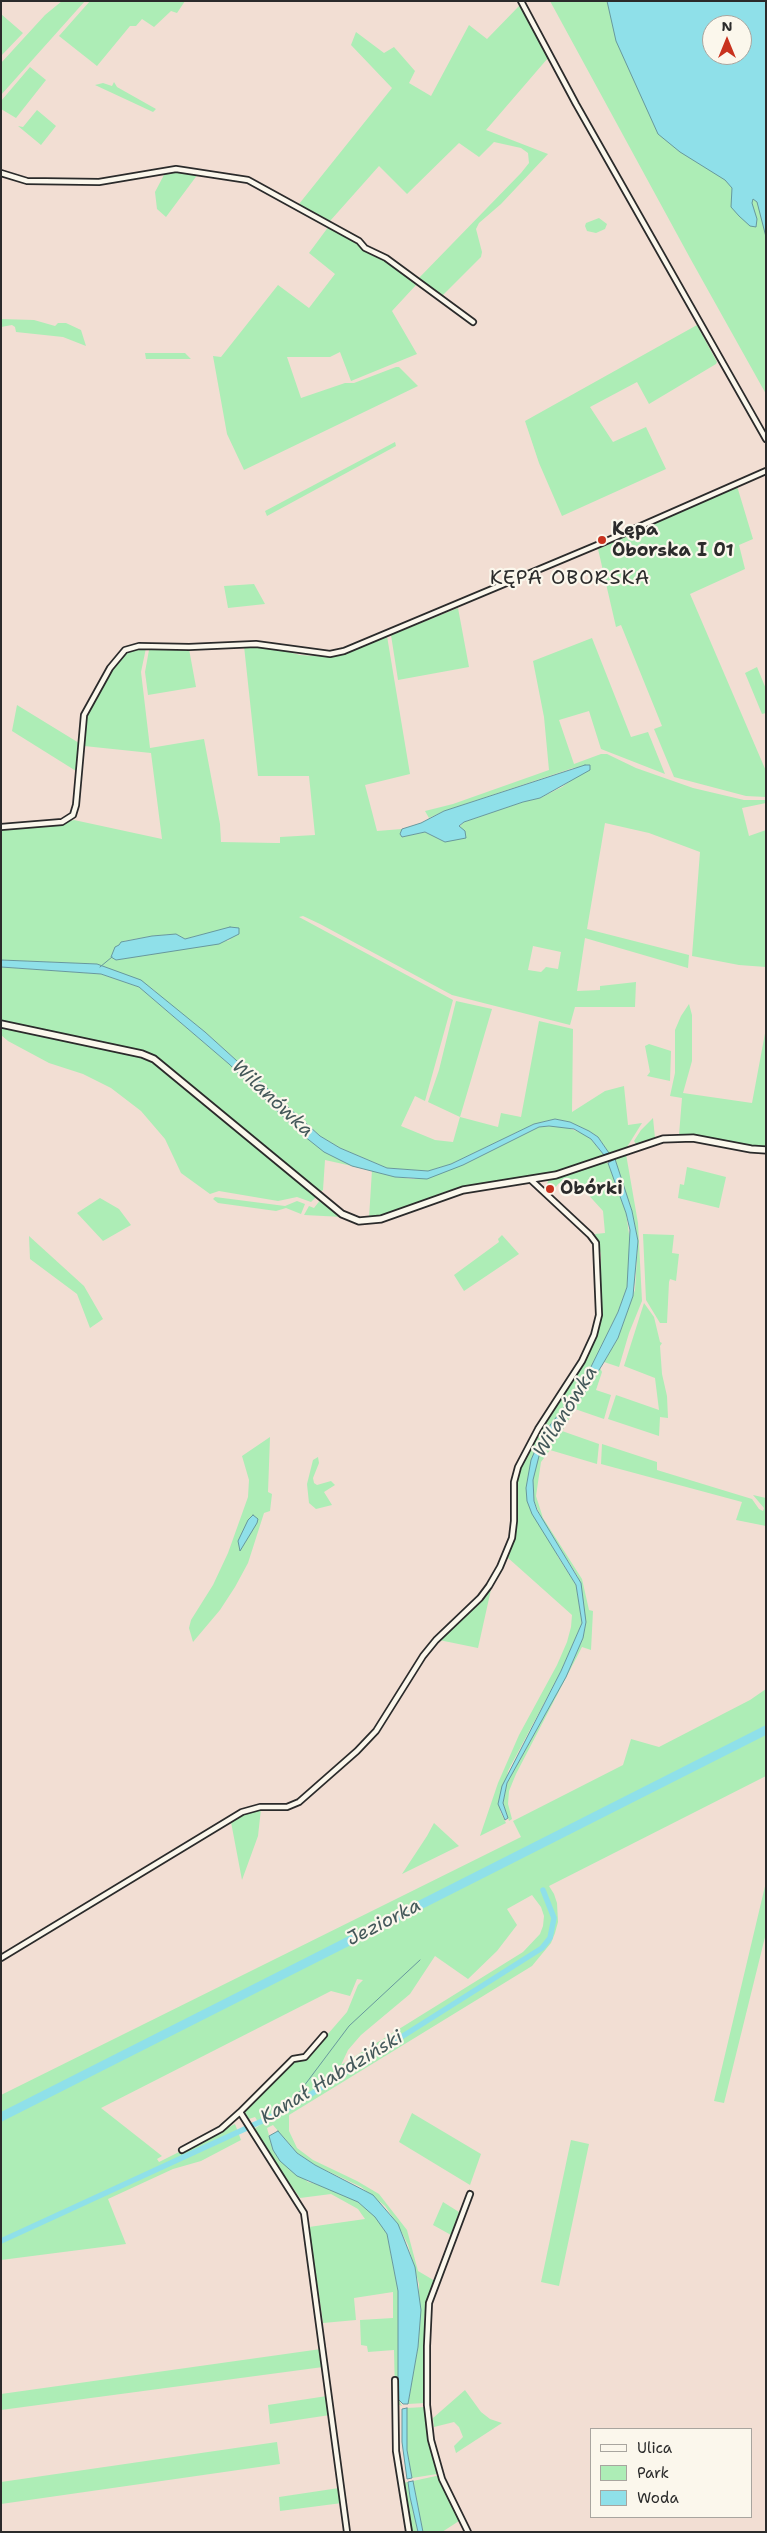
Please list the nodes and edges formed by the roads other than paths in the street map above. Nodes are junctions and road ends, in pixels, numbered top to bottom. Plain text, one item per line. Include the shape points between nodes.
1 (522, 1) edge
2 (1, 172) edge
3 (473, 322) dead end
4 (766, 439) edge
5 (766, 471) edge
6 (1, 827) edge
7 (1, 1024) edge
8 (766, 1150) edge
9 (531, 1180) junction
10 (1, 1958) edge
11 (324, 2035) dead end
12 (240, 2112) junction
13 (182, 2150) dead end
14 (470, 2194) dead end
15 (395, 2380) dead end
16 (347, 2532) edge
17 (409, 2532) edge
18 (468, 2532) edge

1 - 4 street via 586,122
2 - 3 street via 27,181 99,182 176,169 248,180 386,258
5 - 6 street via 344,651 330,654 256,644 139,646 125,650 110,668 84,715 73,815 62,822
7 - 9 street via 154,1059 352,1219 381,1219 454,1192
8 - 9 street via 673,1137
9 - 10 street via 596,1243 599,1315 582,1361 538,1429 518,1467 514,1482 512,1538 480,1598 423,1656 376,1731 358,1751 299,1802 287,1807 260,1807 242,1812
11 - 12 street via 305,2057 293,2059
12 - 13 street via 221,2129
12 - 16 street via 304,2213
14 - 18 street via 429,2303 426,2346 427,2405 433,2447 442,2479
15 - 17 street via 396,2451

